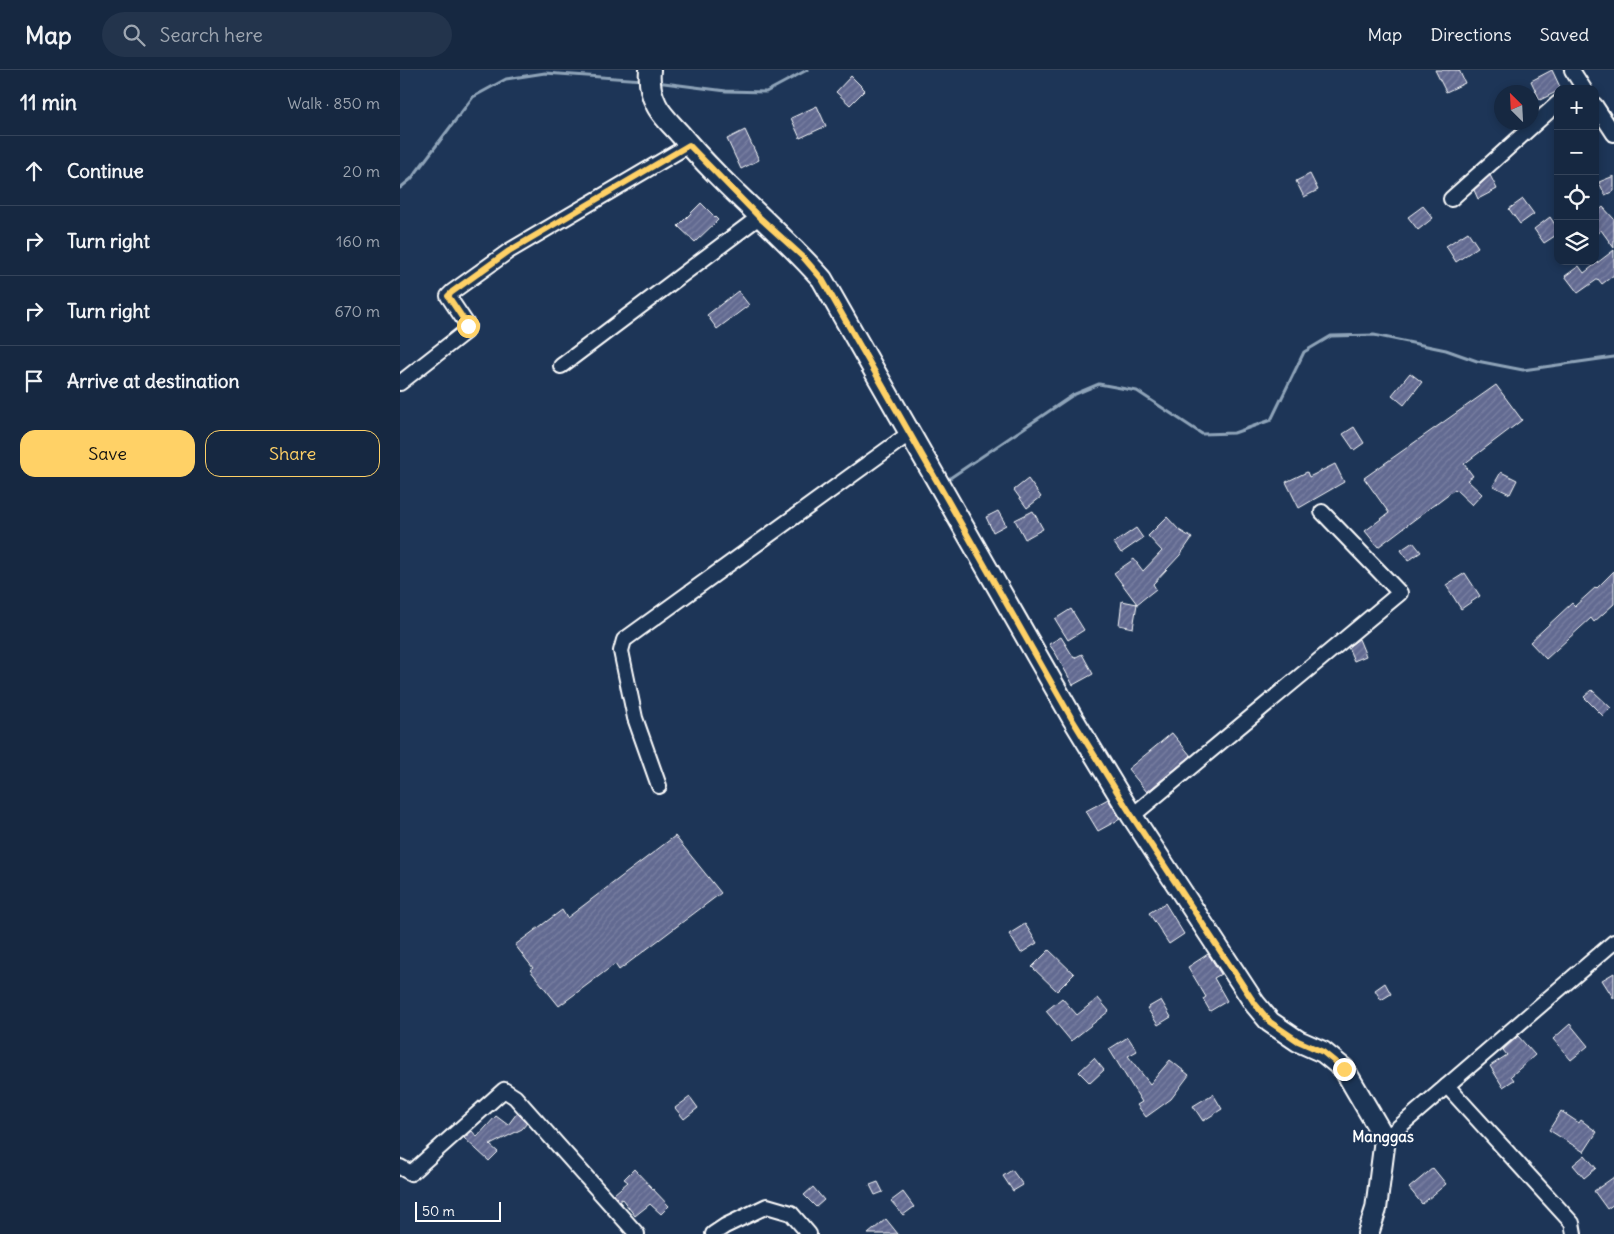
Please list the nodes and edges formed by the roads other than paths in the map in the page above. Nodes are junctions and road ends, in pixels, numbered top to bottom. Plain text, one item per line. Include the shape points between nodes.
1 (650, 70) edge
2 (1572, 70) edge
3 (1579, 85) edge
4 (1554, 107) edge
5 (1599, 111) edge
6 (1614, 134) edge
7 (689, 145) junction
8 (1451, 199) dead end
9 (759, 217) junction
10 (561, 366) dead end
11 (400, 383) edge
12 (910, 432) junction
13 (1322, 512) dead end
14 (659, 786) dead end
15 (1132, 816) junction
16 (1614, 942) edge
17 (1446, 1086) junction
18 (1385, 1139) junction
19 (400, 1167) edge
20 (637, 1234) edge
21 (713, 1234) edge
22 (809, 1234) edge
23 (1368, 1234) edge
24 (1574, 1234) edge

1 - 7 street via 656,105
2 - 3 street
4 - 8 street
5 - 6 street
7 - 9 street
7 - 11 street via 509,251 452,292 448,296 468,326 465,332
9 - 10 street
9 - 12 street via 822,279
12 - 14 street via 624,640 621,651 635,718
12 - 15 street via 1072,719
13 - 15 street via 1400,593
15 - 18 street via 1255,1004 1270,1022 1298,1041 1323,1052 1344,1069
16 - 17 street
17 - 18 street
17 - 24 street via 1572,1223
18 - 23 street via 1376,1210
19 - 20 street via 411,1173 504,1090 516,1097
21 - 22 street via 768,1206 791,1212

